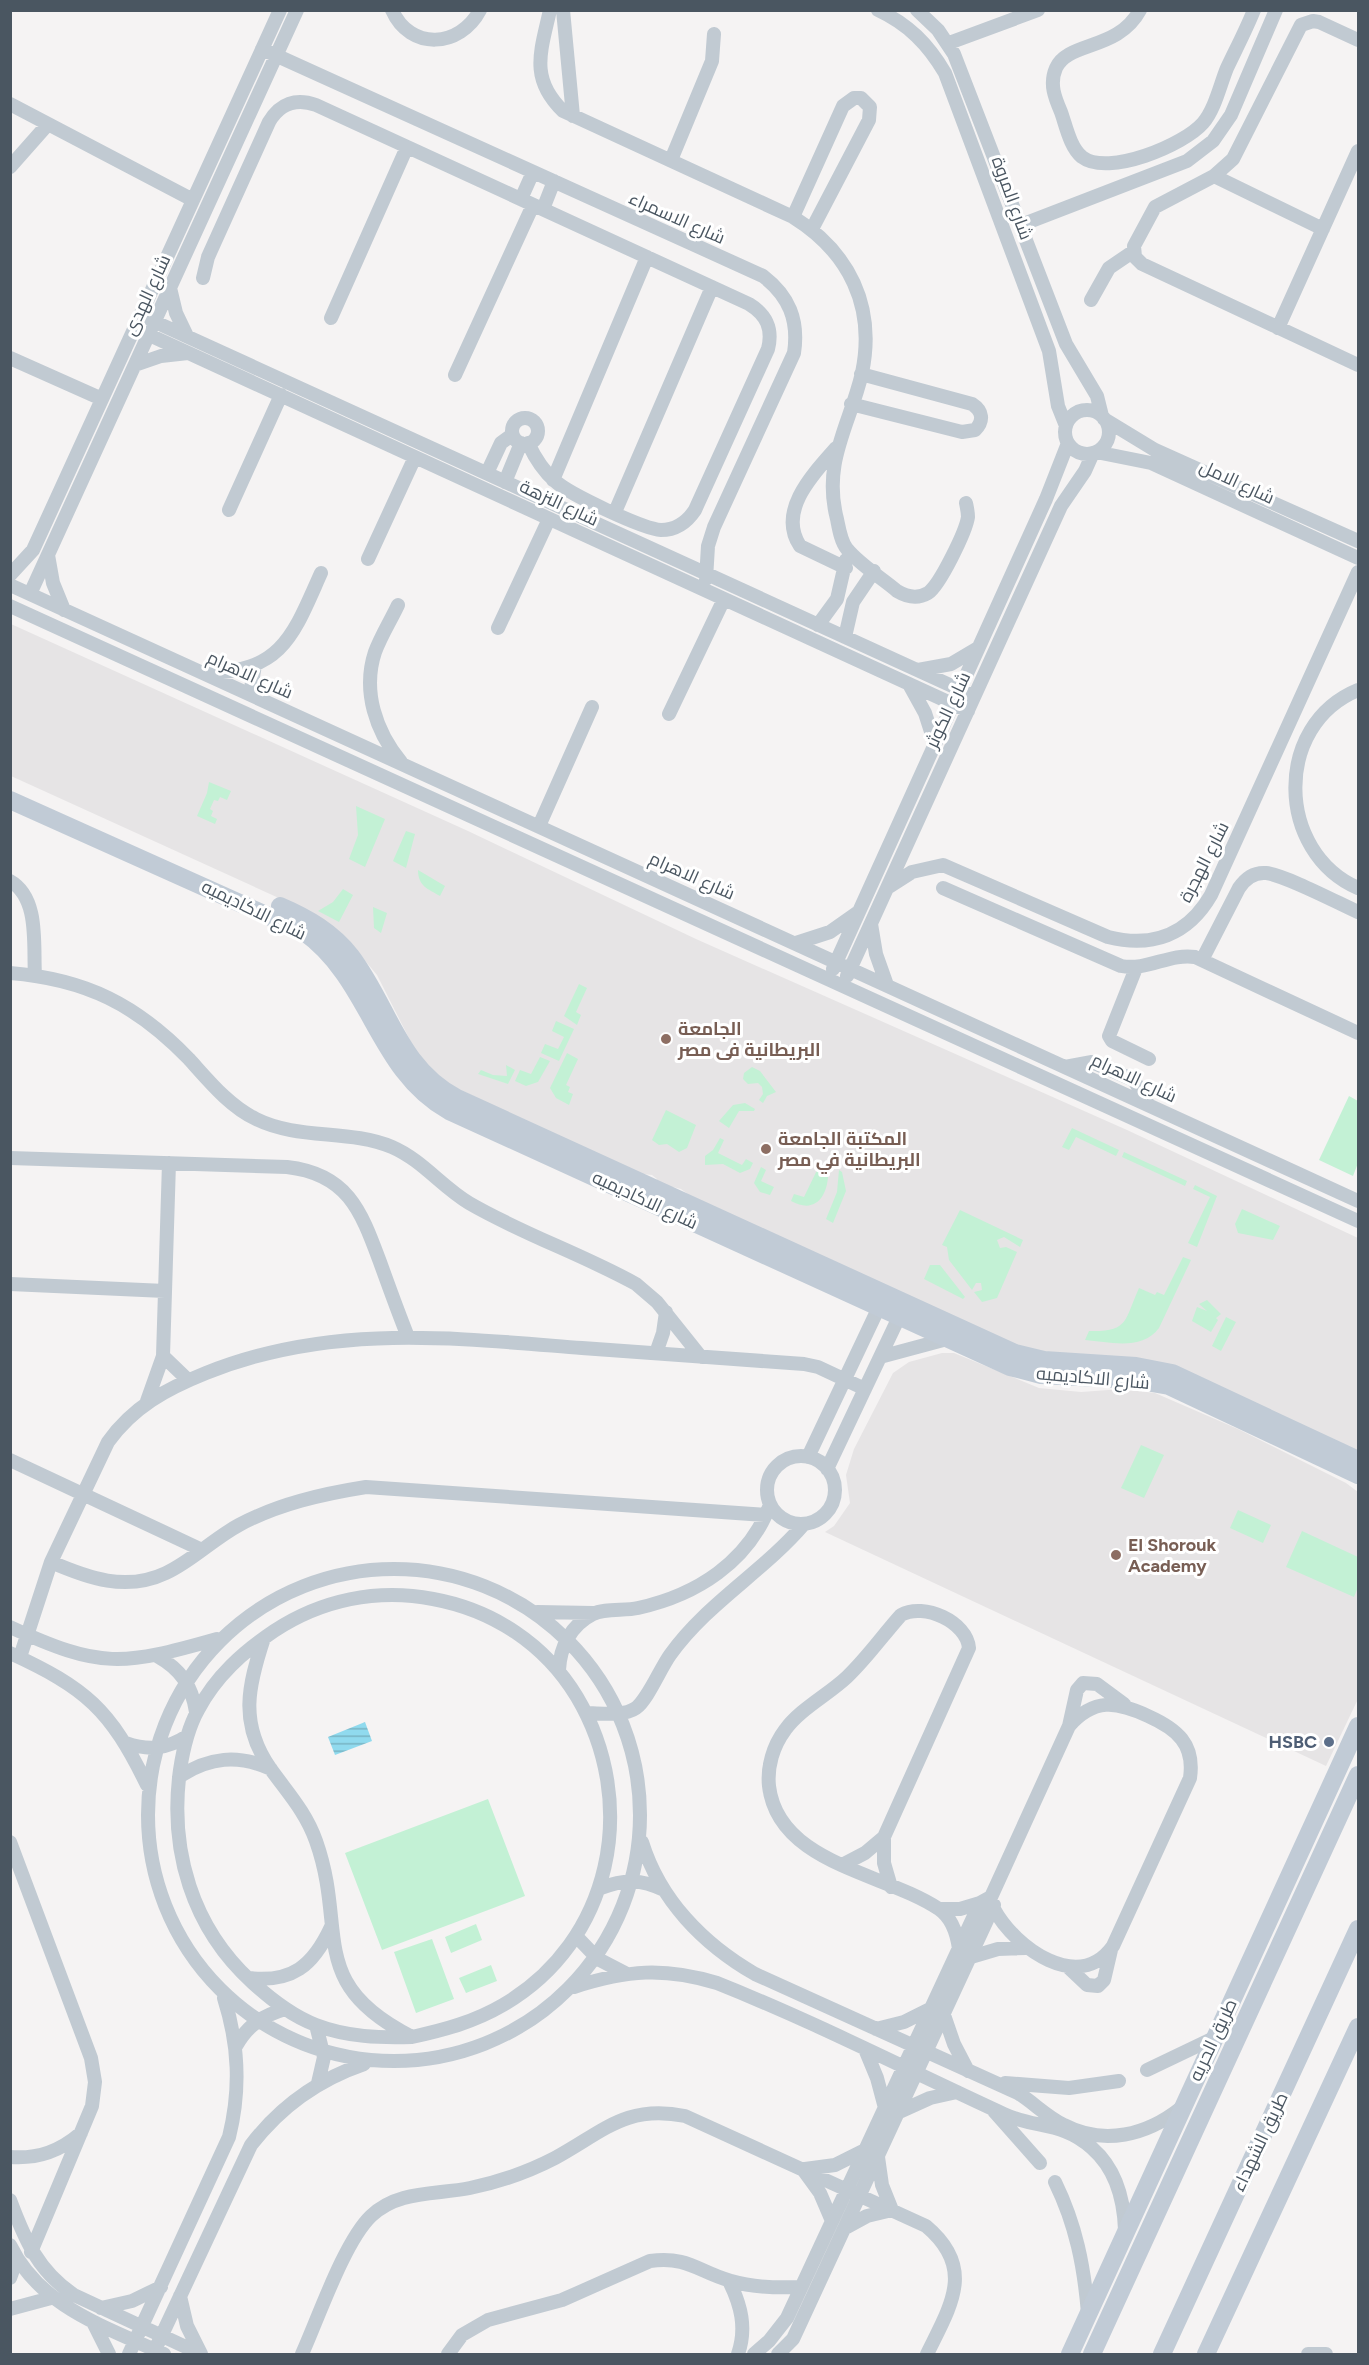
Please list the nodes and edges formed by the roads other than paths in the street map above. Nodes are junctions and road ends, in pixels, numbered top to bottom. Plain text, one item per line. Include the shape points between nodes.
1 (280, 10) edge
2 (297, 10) edge
3 (392, 10) edge
4 (480, 10) edge
5 (550, 10) edge
6 (563, 10) edge
7 (878, 10) edge
8 (917, 10) edge
9 (1038, 10) edge
10 (1140, 10) edge
11 (1254, 10) edge
12 (1276, 10) edge
13 (1021, 14) edge
14 (714, 34) dead end
15 (1359, 40) edge
16 (949, 44) junction
17 (262, 49) junction
18 (276, 56) junction
19 (10, 104) edge
20 (573, 116) junction
21 (48, 124) junction
22 (407, 147) junction
23 (1359, 151) edge
24 (671, 160) junction
25 (10, 167) edge
26 (533, 172) junction
27 (1214, 176) junction
28 (554, 182) junction
29 (193, 200) junction
30 (532, 204) junction
31 (793, 217) junction
32 (1021, 225) junction
33 (812, 229) junction
34 (1323, 229) junction
35 (1134, 251) junction
36 (647, 257) junction
37 (203, 278) dead end
38 (712, 287) junction
39 (170, 288) junction
40 (1091, 300) dead end
41 (331, 318) dead end
42 (137, 321) junction
43 (152, 328) junction
44 (1278, 328) junction
45 (187, 336) junction
46 (189, 353) junction
47 (10, 358) edge
48 (1358, 364) edge
49 (135, 365) junction
50 (861, 374) junction
51 (455, 375) dead end
52 (281, 395) junction
53 (102, 399) junction
54 (851, 404) junction
55 (1103, 418) junction
56 (1066, 426) junction
57 (520, 441) junction
58 (1068, 443) junction
59 (836, 448) junction
60 (1094, 452) junction
61 (415, 457) junction
62 (487, 473) junction
63 (553, 480) junction
64 (505, 482) junction
65 (966, 503) dead end
66 (229, 510) dead end
67 (615, 512) junction
68 (549, 519) junction
69 (1358, 540) edge
70 (847, 549) junction
71 (48, 555) junction
72 (1355, 556) edge
73 (368, 559) dead end
74 (846, 568) junction
75 (874, 571) junction
76 (1359, 572) edge
77 (321, 573) dead end
78 (706, 573) junction
79 (10, 575) edge
80 (10, 585) edge
81 (705, 590) junction
82 (30, 594) junction
83 (724, 599) junction
84 (398, 605) dead end
85 (10, 606) edge
86 (64, 610) junction
87 (818, 625) junction
88 (498, 628) dead end
89 (845, 637) junction
90 (979, 647) junction
91 (255, 665) junction
92 (918, 670) junction
93 (202, 673) junction
94 (909, 684) junction
95 (960, 690) junction
96 (1359, 690) edge
97 (250, 694) junction
98 (974, 696) junction
99 (953, 704) junction
100 (592, 707) dead end
101 (280, 708) junction
102 (968, 711) junction
103 (669, 714) dead end
104 (272, 726) junction
105 (935, 744) junction
106 (402, 764) junction
107 (10, 787) edge
108 (10, 800) edge
109 (539, 826) junction
110 (10, 881) edge
111 (887, 888) junction
112 (943, 888) dead end
113 (1359, 888) edge
114 (261, 904) junction
115 (859, 912) junction
116 (1359, 912) edge
117 (871, 922) junction
118 (796, 943) junction
119 (1202, 960) junction
120 (836, 962) junction
121 (850, 968) junction
122 (1136, 968) junction
123 (10, 973) edge
124 (35, 975) junction
125 (828, 980) junction
126 (887, 985) junction
127 (842, 986) junction
128 (1359, 1033) edge
129 (1112, 1041) junction
130 (1149, 1059) dead end
131 (1101, 1065) junction
132 (1065, 1067) junction
133 (1148, 1104) junction
134 (10, 1158) edge
135 (169, 1163) junction
136 (1359, 1201) edge
137 (1359, 1221) edge
138 (803, 1264) junction
139 (10, 1284) edge
140 (165, 1292) junction
141 (879, 1307) junction
142 (666, 1312) junction
143 (899, 1317) junction
144 (408, 1337) junction
145 (947, 1339) junction
146 (656, 1353) junction
147 (163, 1356) junction
148 (701, 1357) junction
149 (880, 1357) junction
150 (1042, 1368) junction
151 (188, 1380) junction
152 (844, 1380) junction
153 (865, 1389) junction
154 (147, 1401) junction
155 (1228, 1405) junction
156 (808, 1456) junction
157 (10, 1460) edge
158 (1359, 1460) edge
159 (827, 1468) junction
160 (1359, 1475) edge
161 (83, 1494) junction
162 (768, 1510) junction
163 (804, 1524) junction
164 (201, 1549) junction
165 (51, 1562) junction
166 (534, 1612) junction
167 (595, 1613) junction
168 (10, 1627) edge
169 (27, 1634) junction
170 (568, 1637) junction
171 (264, 1638) junction
172 (219, 1639) junction
173 (15, 1655) edge
174 (157, 1656) junction
175 (559, 1670) junction
176 (183, 1676) junction
177 (1126, 1706) junction
178 (196, 1712) junction
179 (586, 1713) junction
180 (620, 1713) junction
181 (1069, 1726) junction
182 (1359, 1726) edge
183 (187, 1736) junction
184 (126, 1743) junction
185 (151, 1749) junction
186 (271, 1769) junction
187 (1359, 1775) edge
188 (179, 1778) junction
189 (149, 1788) junction
190 (639, 1831) junction
191 (884, 1837) junction
192 (10, 1842) edge
193 (844, 1864) junction
194 (635, 1880) junction
195 (891, 1887) junction
196 (601, 1888) junction
197 (664, 1890) junction
198 (988, 1903) junction
199 (939, 1909) junction
200 (331, 1927) junction
201 (1359, 1929) edge
202 (576, 1936) junction
203 (1113, 1946) junction
204 (1026, 1948) junction
205 (958, 1949) junction
206 (971, 1957) junction
207 (598, 1959) junction
208 (1069, 1968) junction
209 (625, 1973) junction
210 (248, 1978) junction
211 (567, 1989) junction
212 (223, 1994) junction
213 (285, 2009) junction
214 (930, 2009) junction
215 (944, 2015) junction
216 (253, 2023) junction
217 (316, 2025) junction
218 (1359, 2026) edge
219 (876, 2029) junction
220 (412, 2037) junction
221 (1214, 2038) junction
222 (236, 2046) junction
223 (914, 2046) junction
224 (865, 2049) junction
225 (927, 2052) junction
226 (324, 2057) junction
227 (370, 2062) junction
228 (904, 2067) junction
229 (1147, 2070) dead end
230 (968, 2071) junction
231 (917, 2073) junction
232 (1195, 2078) junction
233 (1119, 2081) dead end
234 (992, 2082) junction
235 (318, 2083) junction
236 (1215, 2087) junction
237 (957, 2092) junction
238 (885, 2108) junction
239 (990, 2108) junction
240 (1181, 2108) junction
241 (899, 2112) junction
242 (82, 2131) junction
243 (865, 2150) junction
244 (10, 2157) edge
245 (878, 2157) junction
246 (1040, 2163) dead end
247 (803, 2169) junction
248 (1055, 2182) dead end
249 (847, 2189) junction
250 (860, 2195) junction
251 (10, 2200) edge
252 (892, 2210) junction
253 (832, 2221) junction
254 (845, 2228) junction
255 (1125, 2230) junction
256 (10, 2246) edge
257 (31, 2252) junction
258 (1113, 2257) junction
259 (17, 2259) junction
260 (1132, 2266) junction
261 (10, 2277) edge
262 (729, 2281) junction
263 (161, 2287) junction
264 (801, 2287) junction
265 (180, 2296) junction
266 (51, 2298) junction
267 (10, 2308) edge
268 (100, 2308) junction
269 (1088, 2315) junction
270 (93, 2322) junction
271 (142, 2327) junction
272 (161, 2336) junction
273 (793, 2339) junction
274 (135, 2341) junction
275 (302, 2352) edge
276 (1206, 2352) edge
277 (157, 2353) edge
278 (109, 2355) edge
279 (129, 2355) edge
280 (201, 2355) edge
281 (448, 2355) edge
282 (738, 2355) edge
283 (754, 2355) edge
284 (778, 2355) edge
285 (792, 2355) edge
286 (927, 2355) edge
287 (1070, 2355) edge
288 (1092, 2355) edge
289 (1162, 2355) edge
290 (1308, 2355) edge
291 (1326, 2355) edge

1 - 17 street, شارع الهدى
2 - 18 street, شارع الهدى
3 - 4 street via 404,29 415,36 440,41 464,32
5 - 20 street via 539,61 540,75 552,101
6 - 20 street
7 - 56 street, شارع المروة via 922,39 945,73 1049,351
8 - 16 street, شارع المروة
9 - 13 street
10 - 11 street via 1127,29 1069,55 1059,63 1054,75 1055,97 1072,142 1079,154 1095,163 1108,165 1169,147 1199,126 1208,116
12 - 32 street via 1231,115 1201,152 1172,167
13 - 16 street
14 - 24 street via 712,61
15 - 27 street via 1319,22 1301,25 1238,152
16 - 32 street, شارع المروة
17 - 18 street, شارع الاسمراء
17 - 29 street, شارع الهدى
18 - 26 street, شارع الاسمراء
18 - 39 street, شارع الهدى
19 - 21 street
20 - 24 street
21 - 25 street
21 - 29 street
22 - 30 street
22 - 37 street via 307,102 280,107 264,132 208,257
22 - 41 street
23 - 34 street
24 - 31 street
26 - 28 street, شارع الاسمراء
26 - 30 street
27 - 34 street
27 - 35 street via 1155,207
28 - 30 street
28 - 78 street, شارع الاسمراء via 762,276 784,296 791,309 795,323 794,352 714,527
29 - 42 street, شارع الهدى
30 - 36 street
30 - 51 street
31 - 33 street
31 - 33 street via 843,106 854,98 867,102 869,120
32 - 55 street, شارع المروة via 1066,344 1097,396
33 - 50 street via 836,251 860,299 866,342
34 - 44 street
35 - 40 street via 1108,268
35 - 44 street via 1142,264
36 - 38 street
36 - 63 street
38 - 67 street
38 - 67 street via 758,310 770,328 768,349 690,517 676,527 659,530
39 - 43 street, شارع الهدى
39 - 45 street
42 - 43 street, شارع النزهة
42 - 53 street, شارع الهدى
43 - 45 street, شارع النزهة
43 - 46 street, شارع النزهة
43 - 49 street, شارع الهدى
44 - 48 street
45 - 62 street, شارع النزهة
46 - 49 street via 161,356
46 - 52 street, شارع النزهة
47 - 53 street
49 - 71 street, شارع الهدى
50 - 54 street
50 - 54 street via 972,404 978,408 981,420 975,430 962,432
52 - 61 street, شارع النزهة
52 - 66 street
53 - 79 street, شارع الهدى via 33,550
54 - 59 street
55 - 56 street via 1089,410 1081,411
55 - 60 street via 1108,438
55 - 69 street, شارع الامل via 1155,450
56 - 58 street
57 - 62 street via 501,443
57 - 63 street
57 - 64 street
58 - 60 street via 1076,451
58 - 90 street, شارع الكوثر
59 - 70 street via 834,510
59 - 74 street via 808,481 791,525 800,546
60 - 72 street, شارع الامل via 1151,463
60 - 98 street, شارع الكوثر via 1061,506
61 - 68 street, شارع النزهة
61 - 73 street
62 - 64 street, شارع النزهة
63 - 67 street
64 - 78 street, شارع النزهة
65 - 75 street via 965,527 930,591 913,597 904,595
68 - 81 street, شارع النزهة
68 - 88 street
69 - 72 street
70 - 74 street
70 - 75 street
71 - 82 street, شارع الهدى
71 - 86 street via 53,583
74 - 87 street via 837,598
75 - 89 street via 853,602
76 - 111 street, شارع الهجرة via 1211,895 1190,923 1160,939 1125,941 943,865 912,872
77 - 91 street via 290,638 268,659
78 - 81 street, شارع الاسمراء
78 - 87 street, شارع النزهة
80 - 82 street, شارع الاهرام
81 - 83 street, شارع النزهة
82 - 86 street, شارع الاهرام
83 - 94 street, شارع النزهة
83 - 103 street
84 - 106 street via 375,652 371,695 380,730
85 - 104 street, شارع الاهرام
86 - 93 street, شارع الاهرام
87 - 89 street, شارع النزهة
89 - 92 street, شارع النزهة
90 - 92 street via 951,664
90 - 95 street, شارع الكوثر
91 - 93 street
91 - 97 street
92 - 95 street, شارع النزهة
93 - 97 street, شارع الاهرام
94 - 99 street, شارع النزهة
94 - 105 street via 925,713
95 - 98 street, شارع النزهة
95 - 99 street, شارع الكوثر
96 - 113 street via 1336,703 1310,732 1301,750 1294,789 1302,828 1311,846 1337,875
97 - 101 street, شارع الاهرام
98 - 102 street, شارع الكوثر
99 - 102 street, شارع النزهة
99 - 105 street, شارع الكوثر
100 - 109 street
101 - 104 street
101 - 106 street, شارع الاهرام
102 - 111 street, شارع الكوثر
104 - 125 street, شارع الاهرام
105 - 115 street, شارع الكوثر
106 - 109 street, شارع الاهرام
107 - 114 street, شارع الاكاديميه
108 - 114 street, شارع الاكاديميه
109 - 118 street, شارع الاهرام
110 - 124 street via 28,899
111 - 117 street, شارع الكوثر
112 - 122 street via 1115,964
114 - 138 street, شارع الاكاديميه via 310,920 342,946 406,1052 433,1083 562,1154
115 - 118 street via 830,932
115 - 120 street, شارع الكوثر
116 - 119 street via 1274,875 1258,873 1243,881
117 - 121 street, شارع الكوثر
117 - 126 street via 876,954
118 - 120 street, شارع الاهرام
119 - 122 street via 1180,956
119 - 128 street
120 - 121 street, شارع الاهرام
120 - 125 street, شارع الكوثر
121 - 126 street, شارع الاهرام
121 - 127 street, شارع الكوثر
122 - 129 street via 1110,1030
123 - 124 street
124 - 142 street via 90,989 142,1016 225,1098 255,1119 289,1130 392,1147 418,1162 470,1204 627,1280
125 - 127 street, شارع الاهرام
126 - 132 street, شارع الاهرام
127 - 137 street, شارع الاهرام
129 - 130 street
129 - 131 street
131 - 132 street via 1087,1061
131 - 133 street via 1134,1080
132 - 133 street, شارع الاهرام
133 - 136 street, شارع الاهرام
134 - 135 street
135 - 140 street
135 - 144 street via 301,1169 339,1187 365,1221
138 - 141 street, شارع الاكاديميه
138 - 150 street, شارع الاكاديميه
139 - 140 street
140 - 147 street
141 - 143 street, شارع الاكاديميه
141 - 152 street
142 - 146 street
142 - 148 street
143 - 145 street, شارع الاكاديميه
143 - 149 street
144 - 146 street
144 - 151 street via 332,1340 295,1346
145 - 149 street
145 - 150 street, شارع الاكاديميه via 1010,1367
146 - 148 street
147 - 151 street
147 - 154 street
148 - 152 street via 804,1364
149 - 153 street
150 - 155 street, شارع الاكاديميه via 1154,1368 1189,1380
151 - 154 street
152 - 153 street
152 - 156 street
153 - 159 street
154 - 161 street via 108,1442
155 - 158 street, شارع الاكاديميه
155 - 160 street, شارع الاكاديميه
156 - 159 street
156 - 162 street via 789,1458 774,1469 767,1486
157 - 161 street
159 - 163 street via 835,1491 832,1503 825,1514
161 - 164 street
161 - 165 street
162 - 163 street
162 - 164 street via 366,1487 271,1510
162 - 167 street via 740,1555 723,1571 648,1605
163 - 180 street via 772,1558 706,1612 670,1655 642,1702 635,1709
164 - 165 street via 166,1573 125,1582 84,1577
165 - 169 street
166 - 167 street
166 - 170 street
166 - 172 street via 455,1581 424,1575 361,1576 300,1590
167 - 170 street
168 - 169 street
169 - 173 street
169 - 174 street via 58,1649 97,1659
170 - 175 street
170 - 180 street via 598,1672
171 - 175 street via 303,1615 337,1602 366,1596 418,1596 455,1604 495,1620 519,1634
171 - 178 street via 225,1670
171 - 186 street via 248,1698 254,1735
172 - 174 street
172 - 176 street
173 - 184 street via 50,1670 84,1695
174 - 176 street
175 - 179 street
176 - 178 street
176 - 185 street via 163,1711
177 - 181 street via 1094,1707
177 - 181 street via 1097,1684 1083,1683 1077,1690
177 - 203 street via 1177,1732 1190,1753 1192,1766
178 - 183 street
179 - 180 street
179 - 196 street via 608,1781 608,1853
180 - 190 street via 633,1769
181 - 198 street
182 - 221 street, طريق الحريه
183 - 185 street
183 - 188 street
184 - 185 street
184 - 189 street
185 - 189 street
186 - 188 street via 256,1762 224,1758 193,1768
186 - 200 street via 302,1810 313,1833 327,1882
187 - 236 street, طريق الحريه
188 - 210 street via 177,1827 185,1875 204,1921
189 - 212 street via 156,1851 174,1912 193,1950
190 - 194 street
190 - 197 street
191 - 193 street
191 - 193 street via 969,1648 958,1626 924,1610 901,1615 846,1678 785,1729 770,1761 772,1802 785,1827 806,1846
191 - 195 street via 884,1863
192 - 242 street via 94,2070 95,2094
193 - 195 street
194 - 196 street
194 - 197 street
194 - 207 street via 622,1921
195 - 199 street
196 - 202 street
197 - 219 street via 701,1936 738,1965
198 - 199 street
198 - 204 street via 1007,1931
198 - 205 street
198 - 206 street
199 - 205 street via 953,1927
200 - 210 street via 322,1946 303,1967 278,1978
200 - 220 street via 334,1955 357,1999 382,2021
201 - 289 street, طريق الشهداء
202 - 207 street
202 - 220 street via 532,1985 505,2004 465,2023
203 - 208 street via 1094,1964
203 - 208 street via 1104,1980 1098,1986 1087,1985
204 - 206 street via 998,1949
204 - 208 street
205 - 214 street
206 - 215 street
207 - 209 street
207 - 211 street
209 - 211 street
209 - 224 street via 674,1973 717,1983
210 - 213 street
211 - 227 street via 510,2026 468,2044 414,2058
212 - 216 street
212 - 222 street
213 - 216 street
213 - 217 street
214 - 219 street via 904,2022
214 - 223 street
215 - 225 street
215 - 230 street
216 - 222 street
216 - 226 street via 287,2044
217 - 220 street via 380,2038
217 - 226 street
218 - 276 street
219 - 223 street
221 - 229 street
221 - 232 street, طريق الحريه
222 - 263 street via 237,2083 229,2137
223 - 225 street
223 - 228 street
224 - 228 street
224 - 238 street
225 - 230 street
225 - 231 street
226 - 227 street
226 - 235 street
227 - 235 street
228 - 231 street
228 - 238 street
230 - 234 street
231 - 237 street
231 - 241 street
232 - 236 street
232 - 240 street, طريق الحريه
233 - 234 street via 1069,2088
234 - 240 street via 1026,2098 1065,2126 1099,2136 1152,2128
235 - 265 street via 288,2104 251,2145
236 - 260 street, طريق الحريه
237 - 239 street
237 - 241 street via 930,2098
238 - 243 street
239 - 246 street
239 - 255 street via 1017,2119 1063,2129 1093,2148 1121,2194
240 - 255 street, طريق الحريه
241 - 245 street
242 - 244 street via 57,2150 41,2156
242 - 257 street
243 - 247 street via 835,2164
243 - 249 street
245 - 250 street
245 - 252 street via 882,2185
247 - 249 street
247 - 253 street via 820,2193
247 - 275 street via 685,2116 651,2112 625,2117 534,2169 470,2188 403,2197 375,2212 355,2235
248 - 269 street via 1076,2232
249 - 250 street
249 - 253 street
250 - 252 street
250 - 254 street
251 - 257 street
252 - 254 street via 867,2216
252 - 286 street via 926,2226 942,2239 956,2269 955,2294
253 - 264 street
254 - 273 street
255 - 258 street, طريق الحريه
256 - 259 street
257 - 268 street via 61,2287
258 - 260 street
258 - 269 street, طريق الحريه
259 - 261 street
259 - 266 street
260 - 288 street, طريق الحريه
262 - 264 street
262 - 281 street via 688,2262 650,2261 562,2300 488,2320 462,2335
262 - 282 street via 739,2301 743,2322
263 - 268 street via 132,2301
263 - 271 street
264 - 283 street via 779,2330
265 - 272 street
265 - 280 street
266 - 267 street
266 - 270 street
268 - 271 street
269 - 287 street, طريق الحريه
270 - 274 street
270 - 278 street
271 - 272 street
271 - 274 street
272 - 277 street
272 - 280 street
273 - 284 street
273 - 285 street
274 - 277 street
274 - 279 street
290 - 291 street

